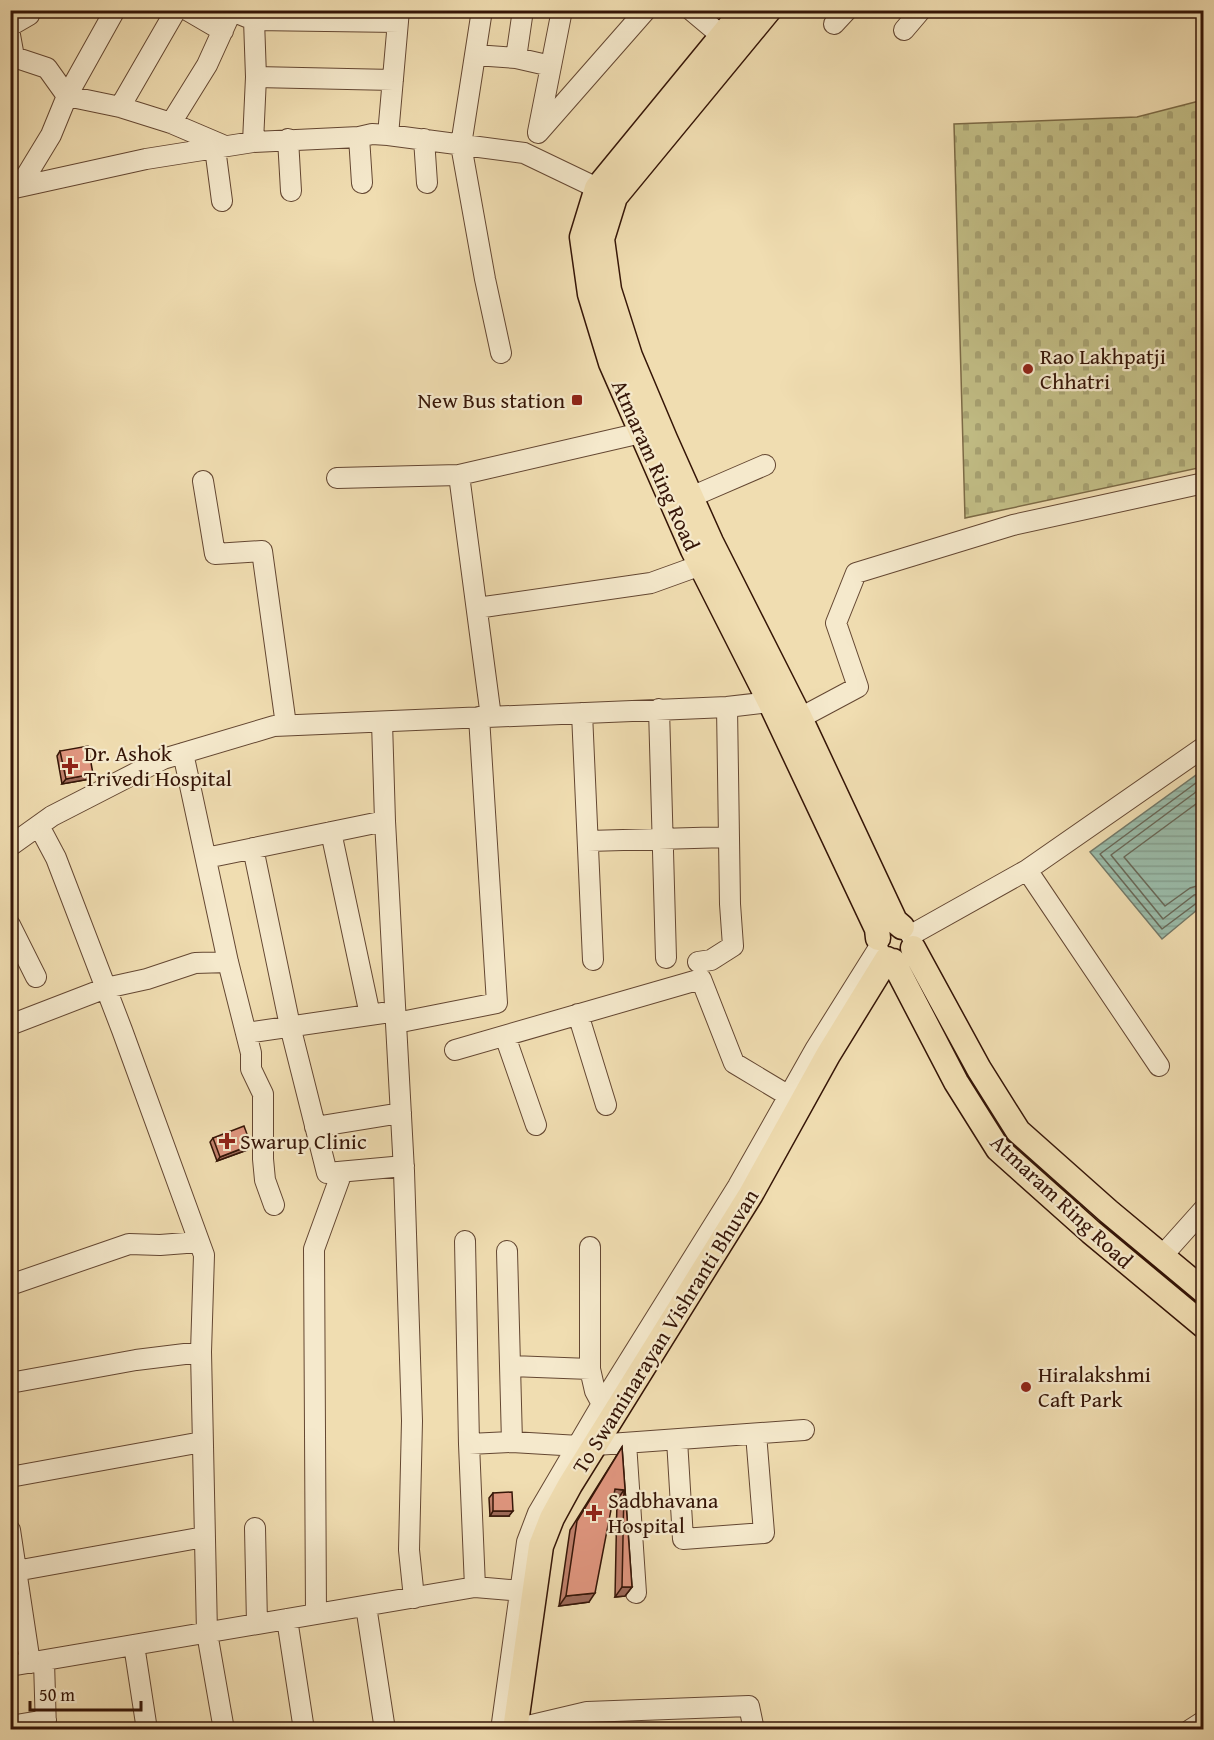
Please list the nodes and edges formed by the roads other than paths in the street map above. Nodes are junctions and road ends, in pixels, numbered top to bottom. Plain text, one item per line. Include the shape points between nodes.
1 (29, 10) edge
2 (115, 10) edge
3 (176, 10) edge
4 (187, 10) edge
5 (482, 10) edge
6 (523, 10) edge
7 (562, 10) edge
8 (646, 10) edge
9 (692, 10) edge
10 (743, 10) edge
11 (769, 10) edge
12 (921, 10) edge
13 (232, 11) edge
14 (398, 16) edge
15 (254, 20) junction
16 (10, 26) edge
17 (904, 30) dead end
18 (223, 31) junction
19 (10, 35) edge
20 (722, 36) junction
21 (475, 55) junction
22 (516, 58) junction
23 (551, 66) junction
24 (256, 78) junction
25 (393, 80) junction
26 (67, 96) junction
27 (120, 107) junction
28 (171, 123) junction
29 (538, 133) junction
30 (388, 135) junction
31 (359, 137) junction
32 (288, 139) junction
33 (424, 140) junction
34 (253, 142) junction
35 (461, 145) junction
36 (220, 147) junction
37 (533, 157) junction
38 (362, 183) dead end
39 (427, 183) dead end
40 (15, 188) edge
41 (597, 188) junction
42 (291, 191) dead end
43 (222, 201) dead end
44 (501, 353) dead end
45 (641, 433) junction
46 (765, 465) dead end
47 (459, 475) junction
48 (337, 478) dead end
49 (203, 481) dead end
50 (1203, 483) edge
51 (691, 497) junction
52 (700, 565) junction
53 (477, 608) junction
54 (770, 702) junction
55 (727, 707) junction
56 (659, 709) junction
57 (582, 713) junction
58 (485, 717) junction
59 (800, 718) junction
60 (382, 722) junction
61 (286, 725) junction
62 (1203, 747) edge
63 (183, 753) junction
64 (385, 821) junction
65 (39, 826) junction
66 (331, 832) junction
67 (729, 837) junction
68 (664, 839) junction
69 (588, 841) junction
70 (10, 846) edge
71 (253, 848) junction
72 (206, 858) junction
73 (1027, 870) junction
74 (10, 925) edge
75 (895, 945) junction
76 (666, 958) dead end
77 (593, 960) dead end
78 (228, 962) junction
79 (698, 963) dead end
80 (36, 977) dead end
81 (106, 988) junction
82 (578, 1014) junction
83 (370, 1015) junction
84 (396, 1017) junction
85 (10, 1025) edge
86 (290, 1026) junction
87 (246, 1033) junction
88 (505, 1036) junction
89 (455, 1050) dead end
90 (1159, 1066) dead end
91 (789, 1096) junction
92 (606, 1105) dead end
93 (401, 1113) junction
94 (536, 1125) dead end
95 (315, 1128) junction
96 (404, 1166) junction
97 (342, 1172) junction
98 (274, 1205) dead end
99 (1203, 1209) edge
100 (465, 1241) dead end
101 (199, 1242) junction
102 (590, 1248) dead end
103 (507, 1251) dead end
104 (1162, 1256) junction
105 (10, 1285) edge
106 (1203, 1291) edge
107 (1203, 1326) edge
108 (201, 1352) junction
109 (511, 1366) junction
110 (590, 1369) junction
111 (10, 1383) edge
112 (602, 1404) junction
113 (804, 1430) dead end
114 (756, 1434) junction
115 (677, 1440) junction
116 (512, 1442) junction
117 (202, 1443) junction
118 (626, 1443) junction
119 (469, 1444) junction
120 (587, 1446) junction
121 (10, 1477) edge
122 (255, 1528) dead end
123 (10, 1530) edge
124 (204, 1537) junction
125 (14, 1572) edge
126 (475, 1587) junction
127 (521, 1591) junction
128 (636, 1593) dead end
129 (414, 1598) junction
130 (366, 1606) junction
131 (316, 1614) junction
132 (287, 1619) junction
133 (257, 1624) junction
134 (207, 1633) junction
135 (134, 1645) junction
136 (37, 1662) junction
137 (10, 1666) edge
138 (1203, 1721) edge
139 (46, 1725) edge
140 (10, 1726) edge
141 (515, 1729) edge
142 (147, 1730) edge
143 (224, 1730) edge
144 (304, 1730) edge
145 (385, 1730) edge
146 (501, 1730) edge
147 (754, 1730) edge
148 (1190, 1730) edge

1 - 16 street via 29,15
2 - 26 street
3 - 27 street
4 - 18 street
5 - 21 street
6 - 22 street
7 - 23 street
8 - 29 street
9 - 20 street
10 - 20 main road, Atmaram Ring Road
11 - 51 main road, Atmaram Ring Road via 615,198 602,238 609,290 630,356
12 - 17 street
13 - 15 street
13 - 18 street
14 - 15 street
14 - 25 street
15 - 24 street
18 - 28 street
19 - 26 street via 14,57 47,68
20 - 41 main road, Atmaram Ring Road
21 - 22 street
21 - 35 street
22 - 23 street
23 - 29 street
24 - 25 street
24 - 34 street
25 - 30 street
26 - 27 street
26 - 40 street via 51,135
27 - 28 street
28 - 36 street
29 - 37 street
30 - 31 street
30 - 33 street
31 - 32 street
31 - 38 street
32 - 34 street
32 - 42 street
33 - 35 street
33 - 39 street
34 - 36 street
35 - 37 street
35 - 44 street
36 - 40 street
36 - 43 street
37 - 41 street
41 - 45 main road, Atmaram Ring Road via 582,237 590,294 612,363
45 - 47 street
45 - 52 main road, Atmaram Ring Road
46 - 51 street
47 - 48 street
47 - 53 street
49 - 61 street via 214,554 262,551
50 - 59 street via 1013,525 856,573 836,623 858,687
51 - 59 main road, Atmaram Ring Road
52 - 53 street via 651,583
52 - 54 main road, Atmaram Ring Road
53 - 58 street
54 - 55 street
54 - 75 main road, Atmaram Ring Road via 877,929
55 - 56 street
55 - 67 street
56 - 57 street
56 - 68 street
57 - 58 street
57 - 69 street
58 - 60 street
58 - 84 street via 497,1003
59 - 75 main road, Atmaram Ring Road via 895,921
60 - 61 street
60 - 64 street
61 - 63 street
62 - 73 street
63 - 65 street via 163,759
63 - 72 street
64 - 66 street
64 - 84 street
65 - 70 street
65 - 81 street via 56,858
66 - 71 street
66 - 83 street
67 - 68 street
67 - 79 street via 733,946
68 - 69 street
68 - 76 street
69 - 77 street
71 - 72 street
71 - 86 street
72 - 78 street
73 - 75 street
73 - 90 street
74 - 80 street
75 - 91 street via 816,1048
75 - 104 main road, Atmaram Ring Road via 1018,1131
75 - 107 main road, Atmaram Ring Road via 956,1082 998,1149
75 - 120 main road, To Swaminarayan Vishranti Bhuvan via 751,1194 615,1411
78 - 81 street via 195,963
78 - 87 street
81 - 85 street
81 - 101 street
82 - 88 street
82 - 91 street via 701,979 734,1063
82 - 92 street
83 - 84 street
83 - 86 street
84 - 93 street
86 - 87 street
86 - 95 street
87 - 98 street via 251,1070 263,1094 265,1180
88 - 89 street
88 - 94 street
91 - 112 street via 738,1186
93 - 95 street
93 - 96 street
95 - 97 street via 327,1173
96 - 97 street
96 - 129 street
97 - 131 street via 314,1249
99 - 104 street
100 - 119 street
101 - 105 street via 129,1244
101 - 108 street via 204,1255
102 - 110 street
103 - 109 street
104 - 106 main road, Atmaram Ring Road
108 - 111 street
108 - 117 street
109 - 110 street
109 - 116 street
110 - 112 street
112 - 120 street
113 - 114 street
114 - 115 street
114 - 115 street via 764,1533 683,1539
115 - 118 street
116 - 119 street
116 - 120 street
117 - 121 street
117 - 124 street
118 - 120 street
118 - 128 street
119 - 126 street
120 - 127 street via 557,1478 538,1513 527,1542
120 - 141 main road, To Swaminarayan Vishranti Bhuvan via 541,1546
122 - 133 street
123 - 125 street
124 - 125 street
124 - 134 street
125 - 136 street
126 - 127 street
126 - 129 street
127 - 146 street
129 - 130 street
130 - 131 street
130 - 145 street
131 - 132 street
132 - 133 street
132 - 144 street
133 - 134 street
134 - 135 street
134 - 143 street
135 - 136 street
135 - 142 street
136 - 137 street
136 - 139 street
138 - 148 street
139 - 140 street
141 - 147 street via 587,1713 748,1706

